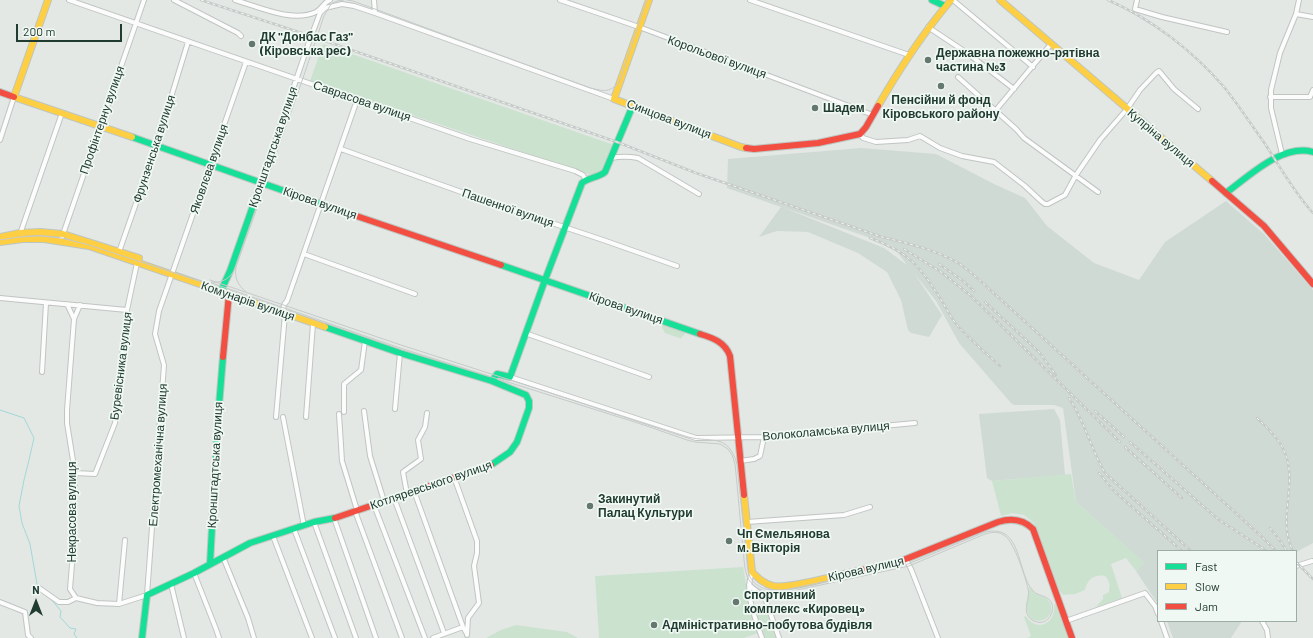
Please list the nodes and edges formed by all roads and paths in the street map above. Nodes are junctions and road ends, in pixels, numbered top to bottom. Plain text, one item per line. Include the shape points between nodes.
1 (48, 0) edge
2 (69, 0) edge
3 (144, 0) edge
4 (174, 0) edge
5 (235, 0) edge
6 (330, 0) edge
7 (374, 0) edge
8 (560, 0) edge
9 (649, 0) edge
10 (750, 0) edge
11 (932, 0) edge
12 (952, 0) edge
13 (1000, 0) edge
14 (1137, 0) edge
15 (1299, 0) edge
16 (945, 6) junction
17 (329, 7) joint
18 (375, 14) junction
19 (1296, 14) junction
20 (1313, 17) edge
21 (136, 23) junction
22 (639, 27) junction
23 (928, 27) junction
24 (1227, 32) dead end
25 (241, 36) dead end
26 (188, 42) junction
27 (1051, 44) junction
28 (909, 55) junction
29 (246, 62) junction
30 (1032, 67) junction
31 (958, 76) dead end
32 (297, 78) junction
33 (1014, 89) junction
34 (1313, 90) edge
35 (0, 92) edge
36 (14, 97) junction
37 (1270, 97) junction
38 (614, 99) junction
39 (357, 100) junction
40 (633, 105) junction
41 (1126, 109) junction
42 (1198, 109) dead end
43 (996, 110) junction
44 (62, 113) junction
45 (873, 115) junction
46 (100, 126) junction
47 (860, 134) junction
48 (0, 140) edge
49 (156, 146) junction
50 (340, 149) junction
51 (1313, 152) edge
52 (1282, 154) junction
53 (611, 158) junction
54 (211, 165) junction
55 (1076, 175) junction
56 (586, 180) junction
57 (261, 183) junction
58 (1098, 192) dead end
59 (1226, 193) junction
60 (699, 194) dead end
61 (322, 203) junction
62 (566, 228) junction
63 (0, 236) edge
64 (20, 236) junction
65 (62, 237) junction
66 (0, 242) edge
67 (118, 254) junction
68 (304, 254) junction
69 (138, 261) junction
70 (677, 266) dead end
71 (172, 275) junction
72 (545, 280) junction
73 (1313, 284) edge
74 (220, 291) junction
75 (229, 294) junction
76 (415, 294) dead end
77 (0, 298) edge
78 (46, 303) junction
79 (67, 304) junction
80 (80, 306) junction
81 (127, 310) junction
82 (285, 314) junction
83 (74, 319) junction
84 (313, 324) junction
85 (526, 333) junction
86 (365, 341) junction
87 (400, 353) junction
88 (42, 372) dead end
89 (510, 377) junction
90 (649, 377) dead end
91 (492, 382) junction
92 (395, 409) dead end
93 (364, 411) dead end
94 (344, 412) dead end
95 (427, 413) dead end
96 (339, 414) dead end
97 (276, 417) dead end
98 (283, 417) dead end
99 (306, 417) dead end
100 (915, 423) dead end
101 (764, 437) junction
102 (738, 438) junction
103 (740, 461) junction
104 (74, 473) junction
105 (454, 477) junction
106 (414, 491) junction
107 (406, 494) junction
108 (394, 498) junction
109 (384, 501) junction
110 (374, 505) junction
111 (870, 507) dead end
112 (356, 510) junction
113 (334, 518) junction
114 (314, 522) junction
115 (747, 522) junction
116 (304, 526) junction
117 (294, 529) junction
118 (273, 536) junction
119 (125, 540) dead end
120 (223, 557) junction
121 (906, 560) junction
122 (1312, 561) dead end
123 (210, 564) junction
124 (1297, 566) edge
125 (752, 572) junction
126 (194, 573) junction
127 (172, 584) junction
128 (749, 584) junction
129 (39, 588) dead end
130 (147, 595) junction
131 (76, 598) junction
132 (0, 602) edge
133 (119, 604) junction
134 (1157, 611) edge
135 (1066, 621) junction
136 (1161, 622) edge
137 (1263, 622) edge
138 (463, 626) junction
139 (444, 633) junction
140 (31, 638) edge
141 (142, 638) edge
142 (184, 638) edge
143 (219, 638) edge
144 (254, 638) edge
145 (312, 638) edge
146 (335, 638) edge
147 (356, 638) edge
148 (376, 638) edge
149 (402, 638) edge
150 (425, 638) edge
151 (433, 638) edge
152 (762, 638) edge
153 (779, 638) edge
154 (938, 638) edge
155 (1072, 638) edge
156 (1167, 638) edge
157 (1268, 638) edge

1 - 36 street
2 - 21 street, Саврасова вулиця
3 - 21 street, Профінтерну вулиця
4 - 25 street
5 - 6 street via 295,16 317,12
7 - 18 street
8 - 22 street, Корольової вулиця
9 - 22 street
10 - 28 street
11 - 16 street
12 - 16 street
12 - 30 street
13 - 27 street, Купріна вулиця
14 - 24 street via 1135,9
15 - 19 street
16 - 23 street
17 - 18 street, Синцова вулиця via 342,4
17 - 32 street, Кронштадтська вулиця via 320,13
18 - 38 street, Синцова вулиця
19 - 20 street
19 - 37 street via 1280,53
21 - 26 street, Саврасова вулиця
21 - 46 street, Профінтерну вулиця
22 - 38 street
22 - 45 street, Корольової вулиця
23 - 28 street
23 - 33 street
26 - 29 street, Саврасова вулиця
26 - 49 street, Фрунзенська вулиця
27 - 30 street
27 - 41 street, Купріна вулиця
28 - 45 street
29 - 32 street, Саврасова вулиця
29 - 54 street, Яковлєва вулиця
30 - 33 street
31 - 43 street
32 - 39 street, Саврасова вулиця
32 - 57 street, Кронштадтська вулиця
33 - 43 street
34 - 37 street via 1310,97
35 - 36 street, Кірова вулиця
36 - 44 street, Кірова вулиця
36 - 48 street
37 - 52 street
38 - 40 street, Синцова вулиця
39 - 50 street
39 - 56 street, Саврасова вулиця via 470,139 575,171
40 - 47 street, Синцова вулиця via 740,147 754,149 818,143
40 - 53 street
41 - 42 street via 1159,71 1174,89
41 - 55 street via 1100,140
41 - 59 street, Купріна вулиця
43 - 55 street via 1024,138
44 - 46 street, Кірова вулиця
44 - 64 street
45 - 47 street
46 - 49 street, Кірова вулиця
46 - 65 street, Профінтерну вулиця
47 - 55 street via 863,138 876,142 908,140 920,136 940,148 962,156 994,162 1045,204 1065,195
49 - 54 street, Кірова вулиця
49 - 67 street, Фрунзенська вулиця
50 - 61 street
50 - 62 street, Пашенної вулиця
51 - 52 street via 1305,149
52 - 59 street
53 - 56 street via 602,175
53 - 60 street via 638,158
54 - 57 street, Кірова вулиця
54 - 71 street, Яковлєва вулиця
55 - 58 street
56 - 62 street via 582,183
57 - 61 street, Кірова вулиця
57 - 74 street, Кронштадтська вулиця via 230,271
59 - 73 street, Купріна вулиця via 1264,226
61 - 68 street
61 - 72 street, Кірова вулиця
62 - 70 street, Пашенної вулиця
62 - 72 street
63 - 64 street, Комунарів вулиця
64 - 65 street, Комунарів вулиця via 40,232
64 - 66 street, Комунарів вулиця
65 - 67 street, Комунарів вулиця
67 - 69 street, Комунарів вулиця
68 - 76 street
68 - 82 street via 287,302 283,305
69 - 71 street, Комунарів вулиця
69 - 81 street, Буревісника вулиця
71 - 74 street, Комунарів вулиця
71 - 130 street, Електромеханічна вулиця via 159,311 155,334 164,364
72 - 85 street
72 - 102 street, Кірова вулиця via 721,342 731,360
74 - 75 street, Комунарів вулиця
75 - 82 street, Комунарів вулиця
75 - 123 street, Кронштадтська вулиця via 218,418
77 - 78 street
78 - 79 street
78 - 88 street
79 - 80 street
79 - 83 street
80 - 81 street
80 - 83 street, Некрасова вулиця
81 - 104 street, Буревісника вулиця via 115,423 95,474
82 - 84 street, Комунарів вулиця
82 - 97 street
83 - 104 street, Некрасова вулиця via 67,410
84 - 86 street, Комунарів вулиця
84 - 99 street
85 - 89 street
85 - 90 street
86 - 87 street, Комунарів вулиця
86 - 94 street via 362,370 344,384
87 - 91 street, Комунарів вулиця
87 - 92 street
89 - 91 street via 497,374
89 - 102 street via 687,436
91 - 105 street, Котляревського вулиця via 521,392 529,401 517,442 510,452 494,464
93 - 109 street via 370,456
95 - 107 street via 426,427 418,440 421,459 403,472
96 - 112 street via 342,461
98 - 116 street
100 - 101 street, Волоколамська вулиця
101 - 102 street, Волоколамська вулиця
101 - 103 street via 760,456
102 - 103 street, Кірова вулиця
103 - 115 street, Кірова вулиця
104 - 131 street, Некрасова вулиця via 70,589
105 - 106 street, Котляревського вулиця
105 - 138 street via 477,541 478,553 474,566 479,603 468,618 467,635
106 - 107 street, Котляревського вулиця
106 - 138 street
107 - 108 street, Котляревського вулиця
108 - 109 street, Котляревського вулиця
108 - 139 street
109 - 110 street, Котляревського вулиця
110 - 112 street, Котляревського вулиця
110 - 150 street
111 - 115 street via 844,514
112 - 113 street, Котляревського вулиця
112 - 149 street
113 - 114 street, Котляревського вулиця
113 - 148 street
114 - 116 street, Котляревського вулиця
114 - 147 street
115 - 125 street, Кірова вулиця
116 - 117 street, Котляревського вулиця
117 - 118 street, Котляревського вулиця
117 - 146 street
118 - 120 street, Котляревського вулиця via 250,543
118 - 145 street
119 - 133 street
120 - 123 street, Котляревського вулиця
120 - 144 street
121 - 125 street, Кірова вулиця via 780,587 767,585
121 - 135 street, Кірова вулиця via 1005,520 1025,522 1032,529
121 - 154 street
122 - 124 street
123 - 126 street, Котляревського вулиця
125 - 128 street
126 - 127 street, Котляревського вулиця
126 - 143 street
127 - 130 street, Котляревського вулиця
127 - 142 street
128 - 152 street via 752,606
128 - 153 street via 764,597
129 - 131 street, Котляревського вулиця via 59,602 68,602
130 - 133 street, Котляревського вулиця
130 - 141 street, Електромеханічна вулиця
131 - 133 street, Котляревського вулиця via 97,603
132 - 140 street via 25,612 28,635
134 - 135 street via 1145,593
135 - 155 street, Кірова вулиця
136 - 156 street
137 - 157 street via 1268,630
138 - 139 street
139 - 151 street

